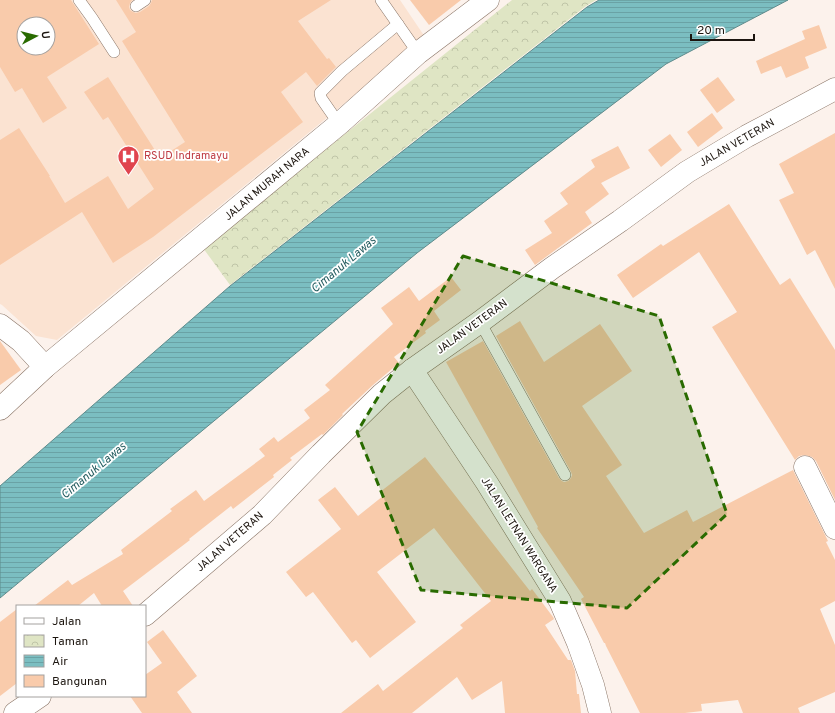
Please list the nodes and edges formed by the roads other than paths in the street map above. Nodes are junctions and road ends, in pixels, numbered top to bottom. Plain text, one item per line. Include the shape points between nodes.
1 (79, 0) edge
2 (381, 0) edge
3 (488, 0) edge
4 (398, 24) junction
5 (114, 52) dead end
6 (418, 53) junction
7 (835, 88) edge
8 (339, 124) junction
9 (480, 322) junction
10 (0, 325) edge
11 (45, 367) junction
12 (412, 370) junction
13 (0, 409) edge
14 (805, 467) dead end
15 (565, 475) dead end
16 (835, 528) edge
17 (146, 614) edge
18 (39, 697) edge
19 (15, 713) edge
20 (600, 713) edge

1 - 5 lane
2 - 4 lane
3 - 6 street, JALAN MURAH NARA
4 - 6 lane
4 - 8 lane via 320,93
6 - 8 street, JALAN MURAH NARA
7 - 9 street, JALAN VETERAN via 687,172
8 - 11 street, JALAN MURAH NARA
9 - 12 street, JALAN VETERAN
9 - 15 lane
10 - 11 street via 21,341
11 - 13 street, JALAN MURAH NARA
12 - 17 street, JALAN VETERAN via 382,394 262,515
12 - 20 street, JALAN LETNAN WARGANA via 487,483 560,602 584,657
14 - 16 street
18 - 19 street

